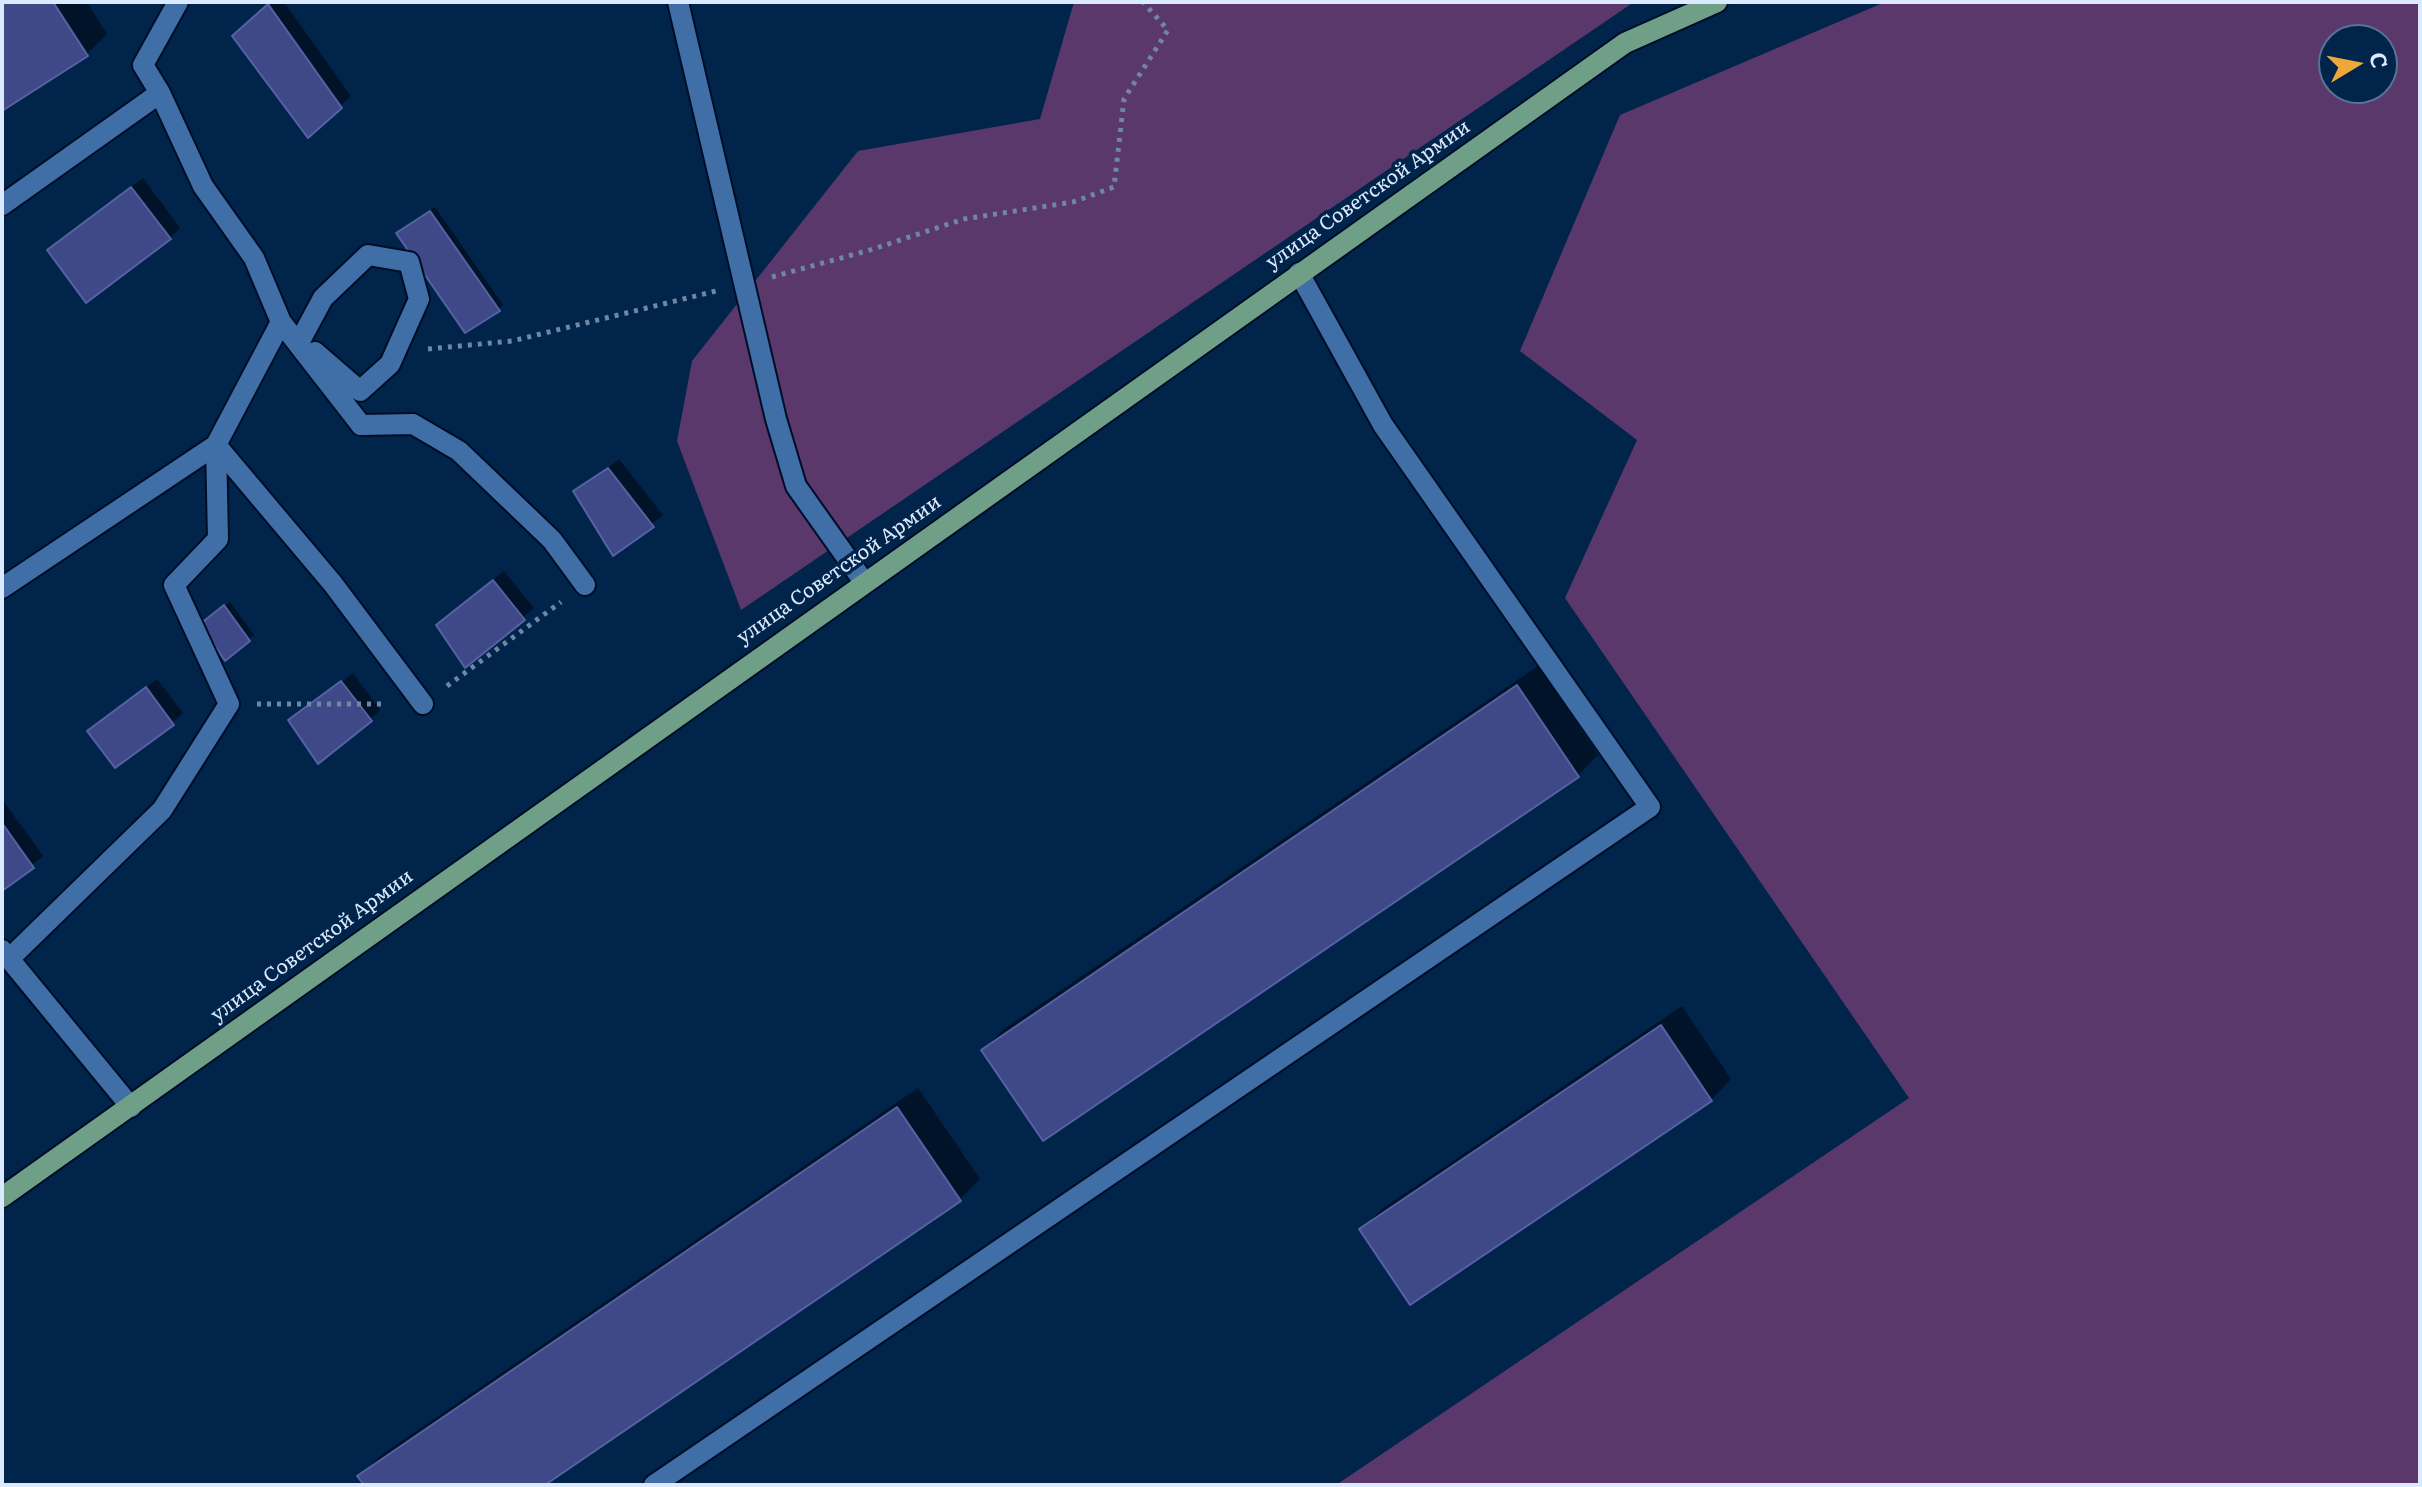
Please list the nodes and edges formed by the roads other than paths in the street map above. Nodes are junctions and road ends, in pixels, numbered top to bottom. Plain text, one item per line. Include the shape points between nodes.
1 (178, 2) edge
2 (678, 2) edge
3 (1717, 2) edge
4 (160, 93) junction
5 (2, 205) edge
6 (1299, 273) junction
7 (281, 322) junction
8 (301, 339) junction
9 (216, 445) junction
10 (864, 582) junction
11 (585, 585) dead end
12 (2, 588) edge
13 (423, 704) dead end
14 (6, 955) edge
15 (131, 1107) junction
16 (2, 1197) edge
17 (654, 1485) edge

1 - 4 lane via 143,65
2 - 10 lane via 796,486
3 - 6 main road, улица Советской Армии via 1625,43
4 - 5 lane
4 - 7 lane via 203,186 254,258
6 - 10 main road, улица Советской Армии
6 - 17 lane via 1383,425 1650,807
7 - 8 lane
7 - 9 lane
7 - 11 lane via 361,425 413,424 459,451 552,540
8 - 8 lane via 323,298 368,255 409,262 419,299 390,364 360,391
9 - 12 lane
9 - 13 lane via 333,584
9 - 14 lane via 218,539 174,585 229,704 162,810
10 - 15 main road, улица Советской Армии
14 - 15 lane
15 - 16 main road, улица Советской Армии

